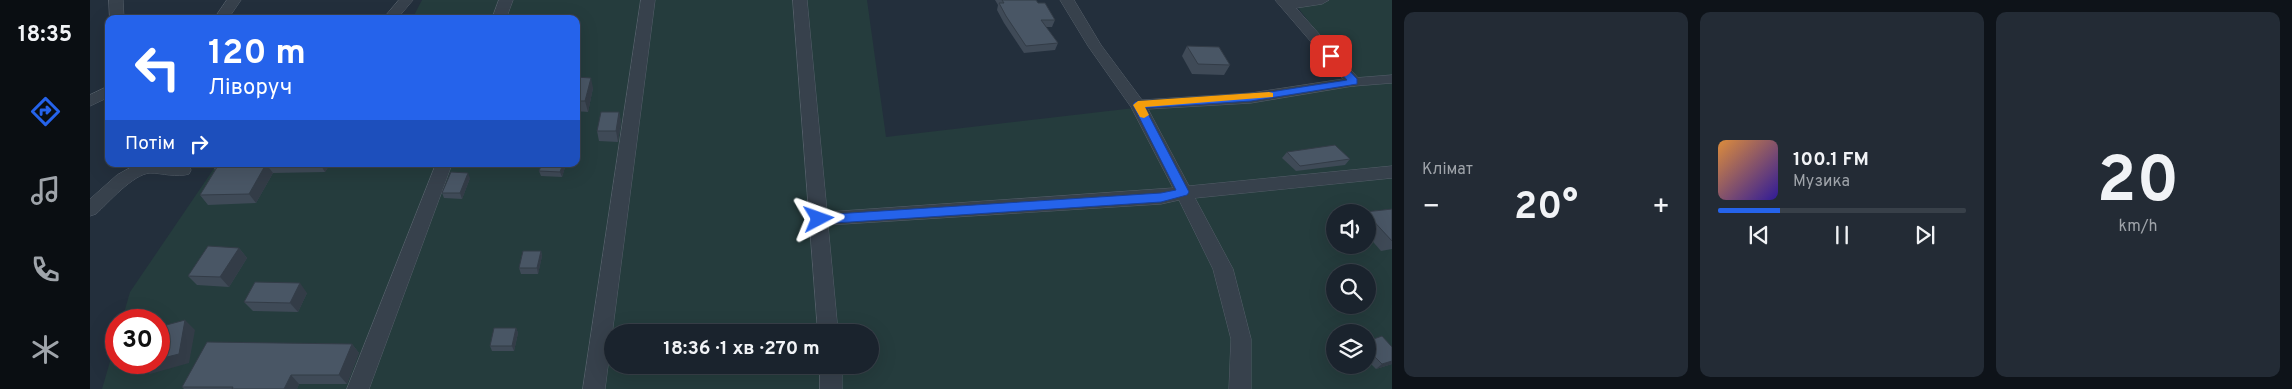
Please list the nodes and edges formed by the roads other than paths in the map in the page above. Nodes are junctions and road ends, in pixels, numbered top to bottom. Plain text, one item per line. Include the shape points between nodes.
1 (116, 0) edge
2 (234, 0) edge
3 (406, 0) edge
4 (506, 0) edge
5 (648, 0) edge
6 (800, 0) edge
7 (1066, 0) edge
8 (1322, 0) edge
9 (1284, 2) edge
10 (117, 15) edge
11 (224, 15) edge
12 (393, 15) edge
13 (500, 15) edge
14 (1392, 79) edge
15 (1354, 82) junction
16 (105, 94) edge
17 (90, 101) edge
18 (1138, 105) junction
19 (443, 167) edge
20 (183, 170) dead end
21 (1392, 172) edge
22 (1183, 192) junction
23 (90, 209) edge
24 (819, 219) junction
25 (827, 324) edge
26 (831, 374) edge
27 (358, 389) edge
28 (594, 389) edge
29 (831, 389) edge
30 (1240, 389) edge

1 - 10 street
2 - 11 street
3 - 12 street
4 - 13 street
5 - 28 street
6 - 24 street
7 - 18 street
8 - 9 street
9 - 15 street
14 - 15 lane
15 - 18 street via 1251,98
16 - 17 street
18 - 22 street
19 - 27 street
20 - 23 street via 145,167 123,180
21 - 22 street
22 - 24 street via 1161,197
22 - 30 street via 1223,269 1241,340
24 - 25 street
26 - 29 street

